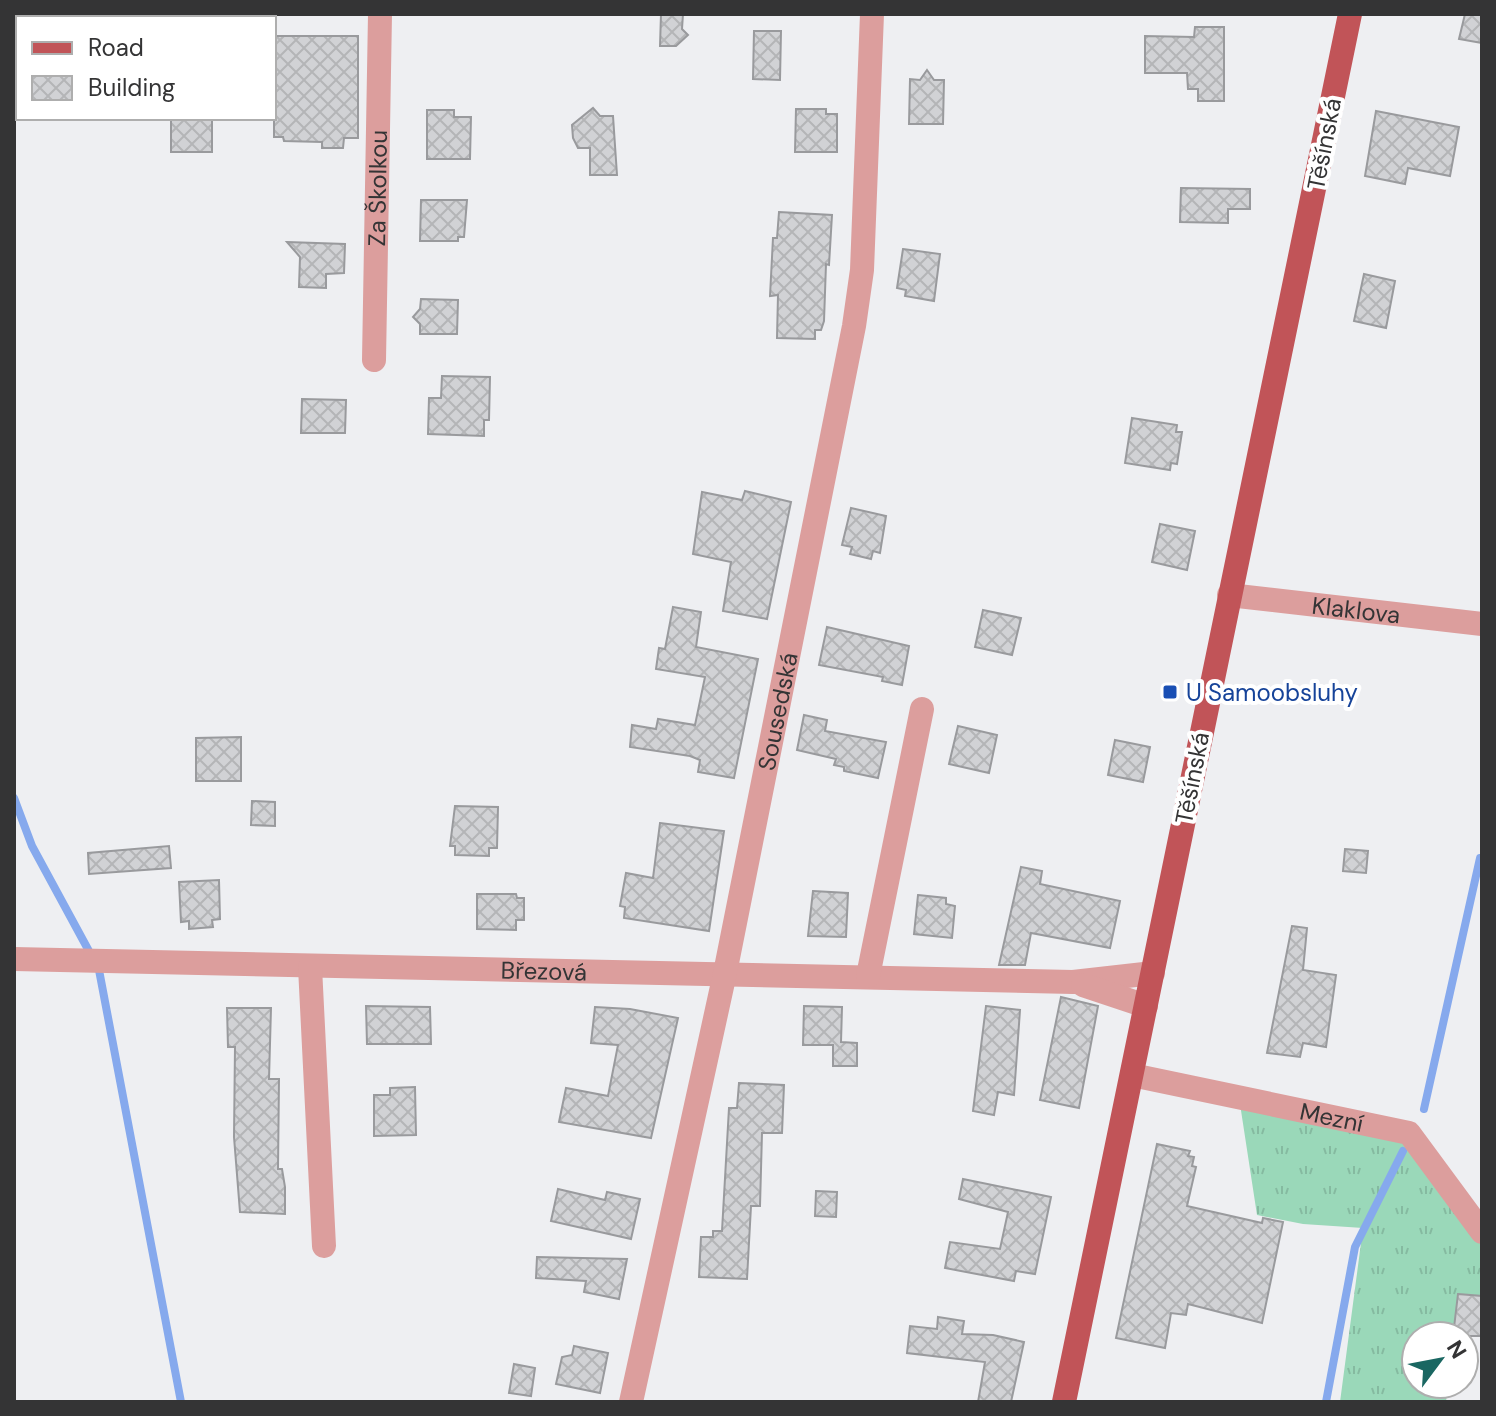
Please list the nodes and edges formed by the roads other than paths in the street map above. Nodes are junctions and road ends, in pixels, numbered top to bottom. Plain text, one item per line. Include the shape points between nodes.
1 (380, 14) edge
2 (872, 14) edge
3 (1350, 14) edge
4 (374, 360) dead end
5 (1229, 595) junction
6 (1482, 624) edge
7 (922, 709) dead end
8 (14, 959) edge
9 (310, 967) junction
10 (725, 973) junction
11 (1153, 973) junction
12 (868, 976) junction
13 (1073, 982) junction
14 (1146, 1006) junction
15 (1132, 1075) junction
16 (1482, 1232) edge
17 (324, 1246) dead end
18 (631, 1402) edge
19 (1064, 1402) edge

1 - 4 street, Za Školkou
2 - 10 street, Sousedská via 858,298
3 - 5 main road, Těšínská
5 - 6 street, Klaklova
5 - 11 main road, Těšínská
7 - 12 street
8 - 9 street, Březová
9 - 10 street, Březová
9 - 17 street
10 - 12 street, Březová
10 - 18 street, Sousedská
11 - 13 street, Březová
11 - 14 main road, Těšínská
12 - 13 street, Březová
13 - 14 street, Březová
14 - 15 main road, Těšínská
15 - 16 street, Mezní via 1409,1133
15 - 19 main road, Těšínská

